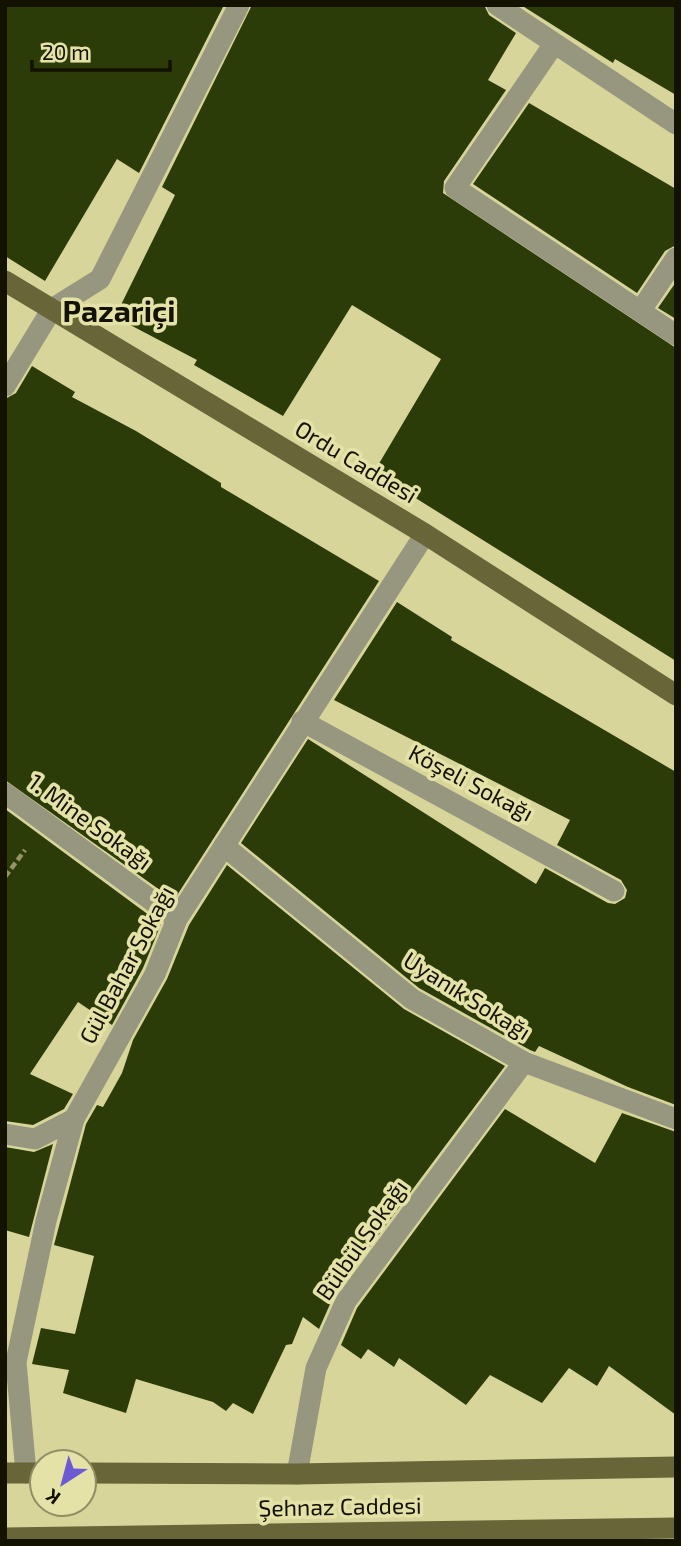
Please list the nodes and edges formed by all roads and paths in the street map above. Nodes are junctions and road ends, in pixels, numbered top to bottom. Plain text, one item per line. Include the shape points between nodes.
1 (239, 5) edge
2 (497, 5) edge
3 (554, 44) junction
4 (676, 124) edge
5 (676, 258) edge
6 (5, 281) edge
7 (52, 309) junction
8 (640, 310) junction
9 (676, 335) edge
10 (5, 386) edge
11 (425, 534) junction
12 (676, 695) edge
13 (302, 721) junction
14 (5, 793) edge
15 (224, 846) junction
16 (614, 891) dead end
17 (177, 919) junction
18 (524, 1062) junction
19 (74, 1119) junction
20 (676, 1119) edge
21 (5, 1134) edge
22 (676, 1467) edge
23 (25, 1473) edge
24 (98, 1473) edge
25 (297, 1474) junction
26 (676, 1528) edge
27 (302, 1537) edge
28 (5, 1538) edge

1 - 7 street via 100,279
2 - 3 street
3 - 4 street
3 - 8 street via 455,188
5 - 8 street
6 - 7 main road, Ordu Caddesi
7 - 10 street
7 - 11 main road, Ordu Caddesi
8 - 9 street
11 - 12 main road, Ordu Caddesi
11 - 13 street, Gül Bahar Sokağı
13 - 15 street, Gül Bahar Sokağı
13 - 16 street, Köşeli Sokağı
14 - 17 street, 1. Mine Sokağı
15 - 17 street, Gül Bahar Sokağı
15 - 18 street, Uyanık Sokağı via 412,999
17 - 19 street, Gül Bahar Sokağı via 155,974
18 - 20 street, Uyanık Sokağı
18 - 25 street, Bülbül Sokağı via 346,1301 316,1368
19 - 21 street via 35,1139
19 - 23 street, Gül Bahar Sokağı via 46,1221 16,1362
22 - 25 main road, Şehnaz Caddesi
24 - 25 main road, Şehnaz Caddesi
26 - 27 main road, Şehnaz Caddesi
27 - 28 main road, Şehnaz Caddesi

